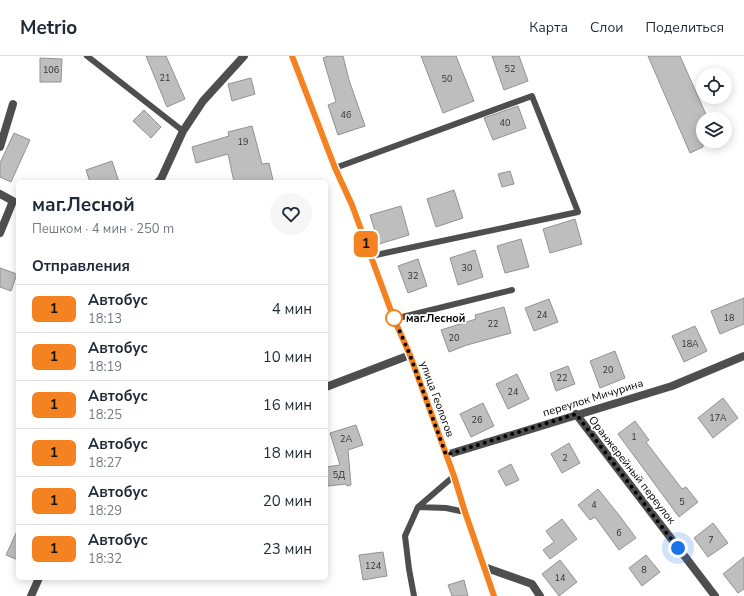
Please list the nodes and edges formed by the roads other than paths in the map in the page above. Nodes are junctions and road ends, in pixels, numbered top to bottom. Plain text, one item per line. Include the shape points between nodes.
1 (87, 56) edge
2 (244, 56) edge
3 (292, 56) edge
4 (13, 104) dead end
5 (183, 131) junction
6 (0, 147) edge
7 (335, 168) junction
8 (160, 180) edge
9 (0, 194) edge
10 (16, 201) edge
11 (0, 233) edge
12 (371, 256) junction
13 (512, 290) dead end
14 (394, 319) junction
15 (410, 355) junction
16 (744, 356) edge
17 (328, 385) edge
18 (576, 414) junction
19 (446, 455) junction
20 (454, 476) junction
21 (418, 506) junction
22 (465, 512) junction
23 (484, 567) junction
24 (38, 580) edge
25 (31, 596) edge
26 (414, 596) edge
27 (494, 596) edge
28 (540, 596) edge
29 (715, 596) edge

1 - 5 lane
2 - 5 street via 203,101
3 - 7 street, улица Геологов
4 - 6 street
5 - 8 street
7 - 12 street, улица Геологов
7 - 12 lane via 532,96 578,212
9 - 10 street
10 - 11 street
12 - 14 street, улица Геологов
13 - 14 lane
14 - 15 street, улица Геологов
15 - 17 street
15 - 19 street, улица Геологов
16 - 18 street, переулок Мичурина via 672,386
18 - 19 street, переулок Мичурина
18 - 29 street, Оранжерейный переулок
19 - 20 street, улица Геологов
20 - 21 lane
20 - 22 street, улица Геологов
21 - 22 lane
21 - 26 lane via 405,536
22 - 23 street, улица Геологов
23 - 27 street, улица Геологов
23 - 28 street via 532,584
24 - 25 street

